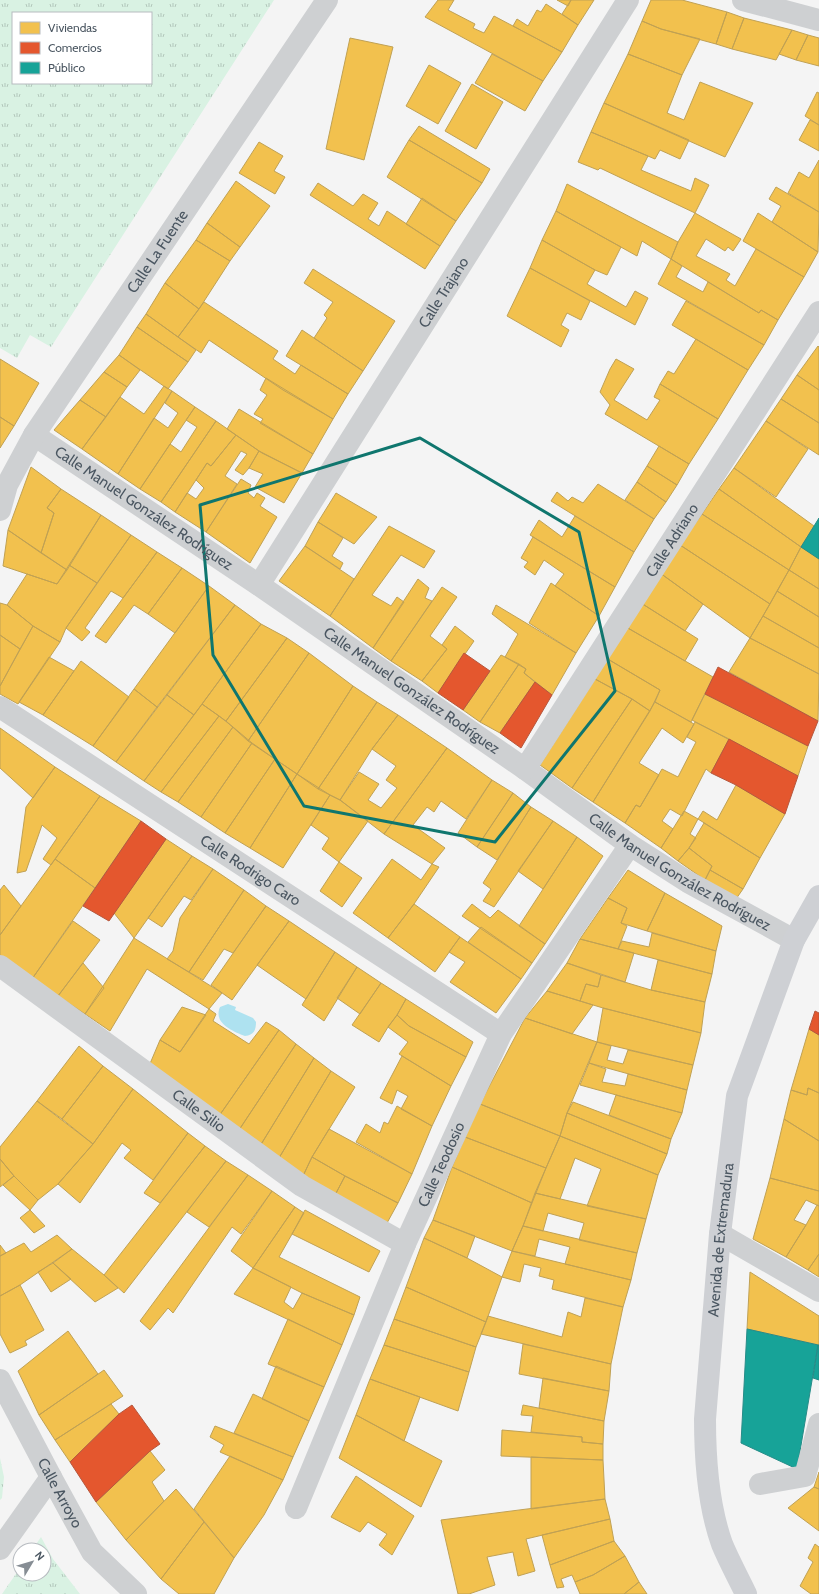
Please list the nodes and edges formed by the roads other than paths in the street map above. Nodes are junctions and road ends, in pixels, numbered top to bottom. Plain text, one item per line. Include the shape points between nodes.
1 (328, 0) edge
2 (628, 0) edge
3 (743, 0) edge
4 (819, 20) edge
5 (819, 312) edge
6 (34, 435) junction
7 (3, 483) edge
8 (0, 510) edge
9 (259, 585) junction
10 (0, 707) edge
11 (525, 769) junction
12 (630, 845) junction
13 (819, 896) edge
14 (794, 940) junction
15 (0, 966) edge
16 (501, 1034) junction
17 (720, 1234) junction
18 (405, 1244) junction
19 (819, 1291) edge
20 (0, 1380) edge
21 (819, 1424) edge
22 (51, 1477) junction
23 (760, 1484) dead end
24 (296, 1508) dead end
25 (0, 1549) edge
26 (136, 1594) edge
27 (746, 1594) edge

1 - 6 street, Calle La Fuente
2 - 9 street, Calle Trajano
3 - 4 street
5 - 11 street, Calle Adriano
6 - 7 street, Calle La Fuente
6 - 9 street, Calle Manuel González Rodríguez
7 - 8 street, Calle La Fuente
9 - 11 street, Calle Manuel González Rodríguez
10 - 16 street, Calle Rodrigo Caro
11 - 12 street, Calle Manuel González Rodríguez
12 - 14 street, Calle Manuel González Rodríguez via 688,882
12 - 16 street, Calle Teodosio
13 - 14 main road, Avenida de Extremadura
14 - 17 main road, Avenida de Extremadura via 737,1096
15 - 18 street, Calle Silio via 302,1186
16 - 18 street, Calle Teodosio
17 - 19 street
17 - 27 main road, Avenida de Extremadura via 705,1444 710,1494 722,1544
18 - 24 street, Calle Teodosio
20 - 22 street, Calle Arroyo
21 - 23 street via 805,1476
22 - 25 street
22 - 26 street, Calle Arroyo via 92,1552

